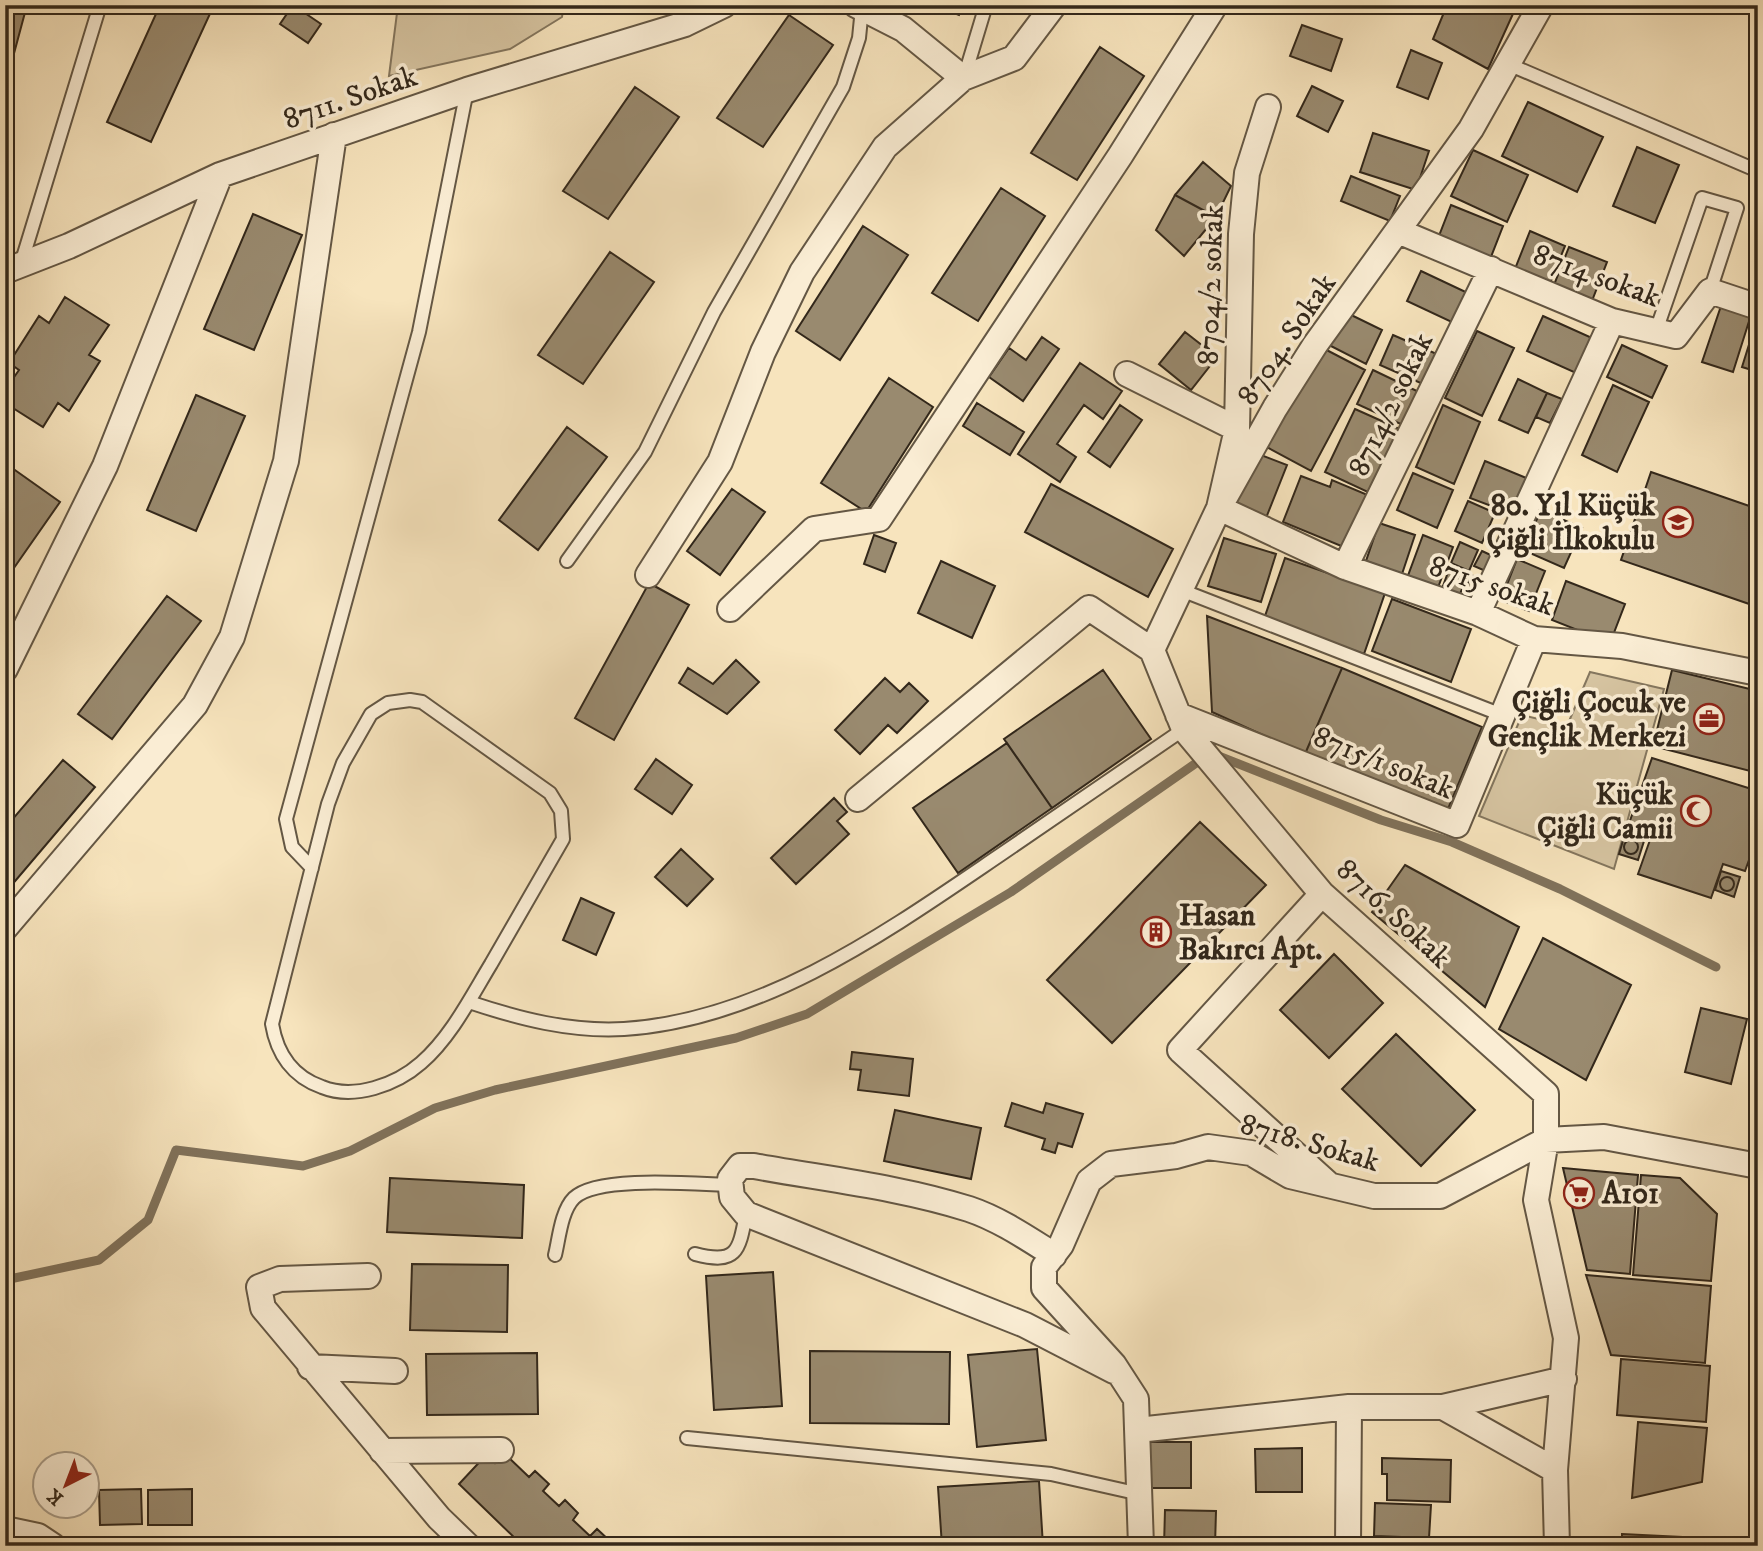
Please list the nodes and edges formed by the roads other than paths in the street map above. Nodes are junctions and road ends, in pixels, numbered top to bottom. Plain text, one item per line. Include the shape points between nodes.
1 (100, 5) edge
2 (724, 5) edge
3 (986, 5) edge
4 (1054, 5) edge
5 (1215, 5) edge
6 (1541, 5) edge
7 (859, 7) edge
8 (1508, 64) junction
9 (964, 78) junction
10 (467, 90) junction
11 (1268, 107) dead end
12 (334, 135) junction
13 (1758, 171) edge
14 (220, 175) junction
15 (1398, 231) junction
16 (13, 268) edge
17 (1491, 269) junction
18 (1710, 291) junction
19 (1758, 307) edge
20 (1612, 321) junction
21 (1656, 331) junction
22 (1127, 374) dead end
23 (1237, 429) junction
24 (1219, 508) junction
25 (567, 561) dead end
26 (1345, 567) junction
27 (648, 575) dead end
28 (1181, 590) junction
29 (730, 609) dead end
30 (1478, 613) junction
31 (1534, 639) junction
32 (1152, 650) junction
33 (5, 669) edge
34 (1758, 673) edge
35 (1502, 715) junction
36 (1181, 722) junction
37 (858, 799) dead end
38 (312, 868) junction
39 (1322, 894) junction
40 (5, 928) edge
41 (469, 1002) junction
42 (1546, 1140) junction
43 (1758, 1166) edge
44 (729, 1185) junction
45 (1331, 1186) junction
46 (746, 1214) junction
47 (695, 1254) dead end
48 (555, 1255) dead end
49 (1054, 1255) junction
50 (368, 1276) dead end
51 (310, 1367) junction
52 (395, 1371) dead end
53 (1120, 1374) junction
54 (1564, 1379) junction
55 (1349, 1407) junction
56 (1443, 1407) junction
57 (1138, 1430) junction
58 (687, 1438) dead end
59 (501, 1450) dead end
60 (382, 1451) junction
61 (1555, 1470) junction
62 (1140, 1494) junction
63 (5, 1529) edge
64 (53, 1546) edge
65 (468, 1546) edge
66 (1142, 1546) edge
67 (1348, 1546) edge
68 (1557, 1546) edge

1 - 16 lane
2 - 10 street, 8711. Sokak via 685,23
3 - 9 lane
4 - 9 street via 1014,58
5 - 29 street via 879,519 814,528
6 - 8 street, 8704. Sokak
7 - 9 street via 903,29
7 - 25 lane via 859,38 843,87 714,313 645,452
8 - 13 lane
8 - 15 street, 8704. Sokak via 1471,130
9 - 27 street via 886,147 802,272 763,352 720,462
10 - 12 street, 8711. Sokak
10 - 38 lane via 419,332 286,819 292,847
11 - 23 street, 8704/2 sokak via 1247,173 1241,234
12 - 14 street, 8711. Sokak
12 - 40 street via 286,461 232,637 195,705
14 - 16 street, 8711. Sokak
14 - 33 street via 105,466
15 - 17 street, 8714 sokak
15 - 24 street, 8704. Sokak via 1308,356
17 - 20 street, 8714 sokak
17 - 26 street, 8714/2 sokak
18 - 19 street
18 - 21 street, 8714 sokak via 1676,335
18 - 21 lane via 1737,208 1702,198
20 - 21 street, 8714 sokak
20 - 30 street
22 - 23 street
23 - 24 street, 8704/2 sokak
24 - 26 street, 8715 sokak
24 - 28 street, 8704. Sokak
26 - 30 street, 8715 sokak
28 - 32 street, 8704. Sokak
28 - 35 lane
30 - 31 street, 8715 sokak
31 - 34 street, 8715 sokak via 1622,646
31 - 35 street, 8715/1 sokak
32 - 36 street
32 - 37 street via 1089,608
35 - 36 street, 8715/1 sokak via 1457,825
36 - 39 street, 8716. Sokak
36 - 41 lane via 874,938 729,1007 660,1025 589,1029 522,1019
38 - 41 lane via 272,1024 280,1052 298,1074 312,1084 343,1092 390,1083 431,1054
38 - 41 lane via 343,763 364,722 388,703 422,702 542,785 561,811 564,839
39 - 42 street, 8716. Sokak via 1546,1094
39 - 45 street via 1180,1050
42 - 43 street, 8718. Sokak via 1604,1137
42 - 45 street, 8718. Sokak via 1440,1196 1374,1195
42 - 54 street, 8716. Sokak via 1536,1200 1566,1338
44 - 46 street
44 - 48 lane via 657,1182 581,1193 568,1206
44 - 49 street via 735,1169 754,1166 911,1194 971,1210
45 - 49 street, 8718. Sokak via 1290,1176 1251,1153 1208,1147 1111,1164 1089,1181
46 - 47 lane via 741,1243 730,1256 718,1259
46 - 53 street via 1025,1325
49 - 53 street, 8718. Sokak via 1045,1268 1044,1288
50 - 51 street via 280,1279 259,1287 263,1308
51 - 52 street
51 - 60 street
53 - 57 street, 8718. Sokak via 1136,1399
54 - 56 street
54 - 61 street, 8716. Sokak
55 - 56 street
55 - 57 street
55 - 67 street
56 - 61 street
57 - 62 street, 8718. Sokak
58 - 62 lane via 1051,1474
59 - 60 street
60 - 65 street
61 - 68 street, 8716. Sokak
62 - 66 street, 8718. Sokak
63 - 64 street via 38,1536

